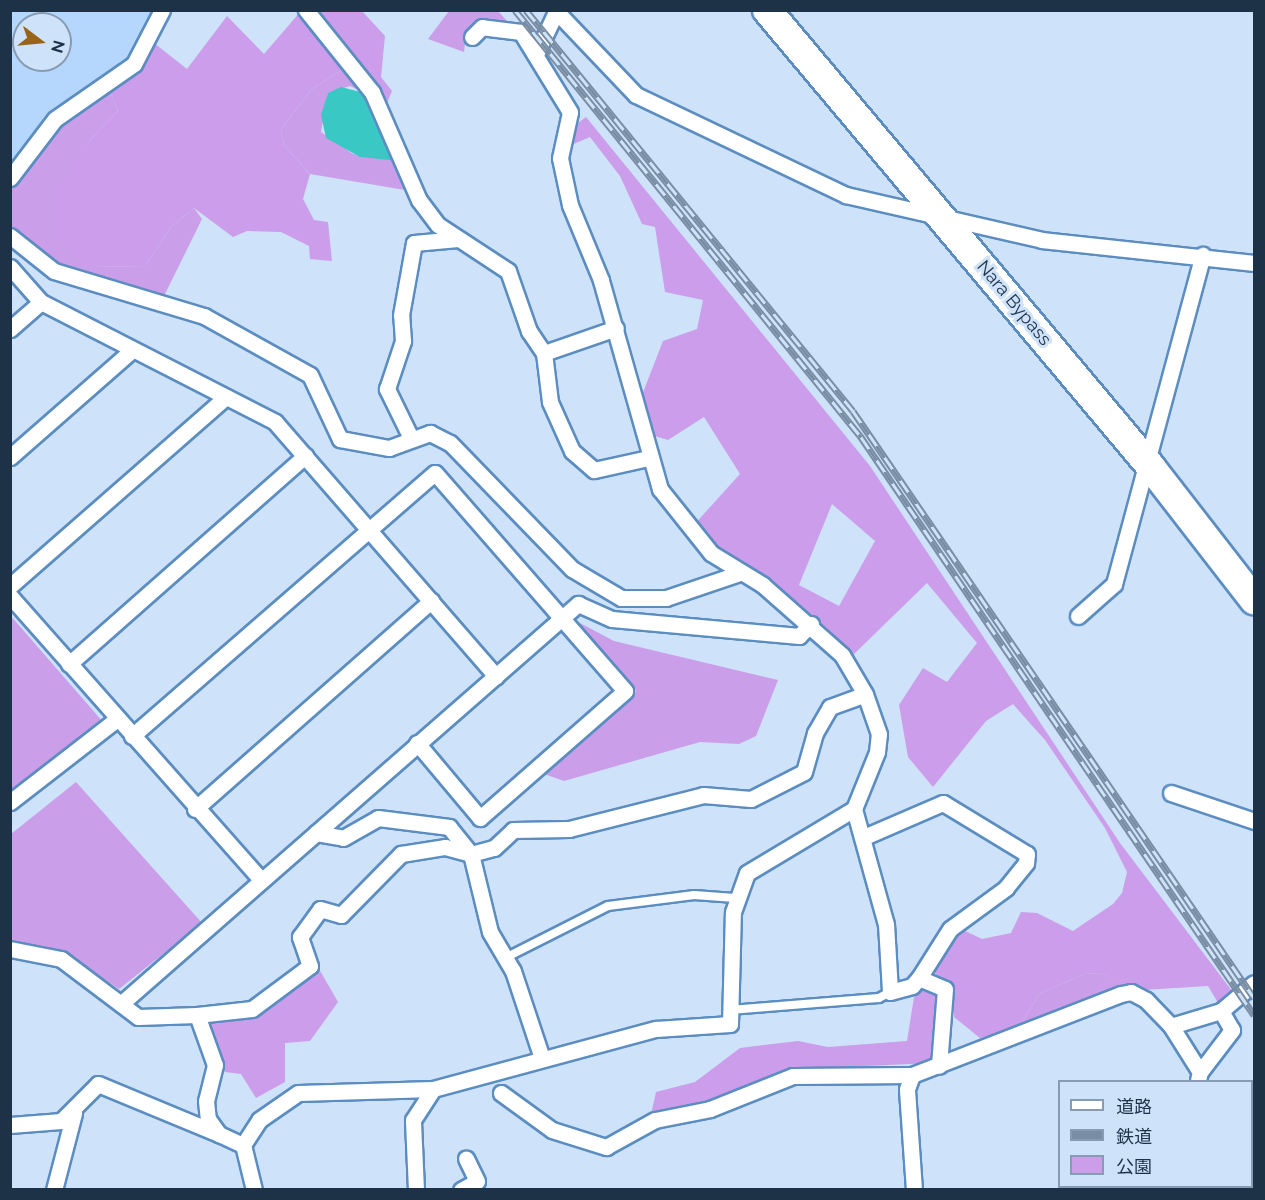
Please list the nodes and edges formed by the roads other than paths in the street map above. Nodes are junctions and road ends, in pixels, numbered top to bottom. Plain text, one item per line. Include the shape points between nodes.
1 (162, 10) edge
2 (306, 10) edge
3 (767, 10) edge
4 (555, 11) edge
5 (472, 37) dead end
6 (537, 52) junction
7 (10, 178) edge
8 (946, 222) junction
9 (10, 236) edge
10 (459, 239) junction
11 (1203, 255) junction
12 (1254, 263) edge
13 (10, 267) edge
14 (41, 302) junction
15 (616, 328) junction
16 (10, 329) edge
17 (131, 351) junction
18 (544, 353) junction
19 (226, 397) junction
20 (411, 438) junction
21 (305, 456) junction
22 (10, 457) edge
23 (648, 458) junction
24 (1150, 466) junction
25 (369, 530) junction
26 (740, 573) junction
27 (10, 586) edge
28 (10, 596) edge
29 (1254, 600) edge
30 (431, 601) junction
31 (1078, 616) dead end
32 (562, 618) junction
33 (812, 624) junction
34 (69, 664) junction
35 (496, 676) junction
36 (865, 694) junction
37 (117, 719) junction
38 (132, 736) junction
39 (417, 743) junction
40 (1171, 793) dead end
41 (10, 802) edge
42 (195, 809) junction
43 (854, 809) junction
44 (1254, 821) edge
45 (316, 833) junction
46 (864, 837) junction
47 (471, 854) junction
48 (261, 880) junction
49 (735, 897) junction
50 (10, 949) edge
51 (505, 958) junction
52 (919, 978) junction
53 (1254, 983) edge
54 (890, 992) junction
55 (123, 1002) junction
56 (730, 1010) junction
57 (1221, 1011) junction
58 (197, 1014) junction
59 (1171, 1026) junction
60 (542, 1058) junction
61 (939, 1066) junction
62 (912, 1075) junction
63 (1199, 1077) edge
64 (433, 1089) junction
65 (501, 1093) dead end
66 (74, 1113) junction
67 (10, 1125) edge
68 (219, 1134) junction
69 (243, 1145) junction
70 (466, 1158) dead end
71 (1238, 1188) edge
72 (54, 1190) edge
73 (254, 1190) edge
74 (416, 1190) edge
75 (461, 1190) edge
76 (914, 1190) edge
77 (1222, 1190) edge

1 - 7 street via 134,64 55,119
2 - 10 street via 372,92 419,200 438,225
3 - 8 highway, Nara Bypass
4 - 6 street
4 - 8 street via 636,95 815,183
5 - 6 street via 482,27 504,27 520,33
6 - 15 street via 570,112 560,158 570,205
8 - 11 street via 1042,240
8 - 24 highway, Nara Bypass
9 - 20 street via 54,271 204,315 310,375 340,439 389,448
10 - 18 street via 508,271 529,331
10 - 20 street via 414,243 401,315 403,340 387,389
11 - 12 street
11 - 24 street
13 - 14 street
14 - 16 street
14 - 17 street
15 - 18 street
15 - 23 street
17 - 19 street
17 - 22 street
18 - 23 street via 550,402 572,451 594,470
19 - 21 street via 275,422
19 - 27 street
20 - 26 street via 430,433 450,443 572,569 621,598 666,598
21 - 25 street
21 - 34 street
23 - 26 street via 660,489 711,553
24 - 29 highway, Nara Bypass
24 - 31 street via 1114,584
25 - 30 street
25 - 32 street via 435,473
25 - 38 street
26 - 33 street
28 - 34 street
30 - 35 street
30 - 42 street
32 - 33 street via 578,604 612,619 799,636
32 - 35 street
32 - 39 street via 625,691 480,818
33 - 36 street via 853,668
34 - 37 street
35 - 39 street
36 - 43 street via 878,743 864,794
36 - 47 street via 830,707 815,733 804,772 751,799 703,795 569,829 513,830 494,848
37 - 38 street
37 - 41 street
38 - 42 street
39 - 45 street
40 - 44 street
42 - 48 street
43 - 46 street
43 - 49 street via 824,832 755,864
45 - 47 street via 343,838 378,818 449,827
45 - 48 street
46 - 52 street via 944,803 1027,854 1026,864 1006,888 950,929
46 - 54 street via 886,924
47 - 51 street via 490,932
47 - 58 street via 445,847 401,854 341,915 320,909 300,937 310,966 252,1009
48 - 55 street
49 - 51 lane via 694,894 608,906
49 - 56 street
50 - 55 street via 61,959
51 - 60 street
52 - 54 street via 912,986
52 - 61 street via 939,984 947,996
53 - 57 street
54 - 56 lane via 879,998
55 - 58 street via 138,1017
56 - 60 street via 730,1024 656,1029
57 - 59 street
57 - 63 street via 1232,1030
58 - 68 street via 215,1065 206,1110
59 - 61 street via 1131,992
59 - 63 street
60 - 64 street
61 - 62 street
62 - 65 street via 793,1076 710,1109 655,1120 606,1147 552,1130
62 - 76 street via 907,1089
64 - 69 street via 298,1094 266,1114
64 - 74 street via 413,1120
66 - 67 street via 61,1121
66 - 68 street via 98,1084
66 - 72 street
68 - 69 street
69 - 73 street
70 - 75 street via 477,1181
71 - 77 main road

